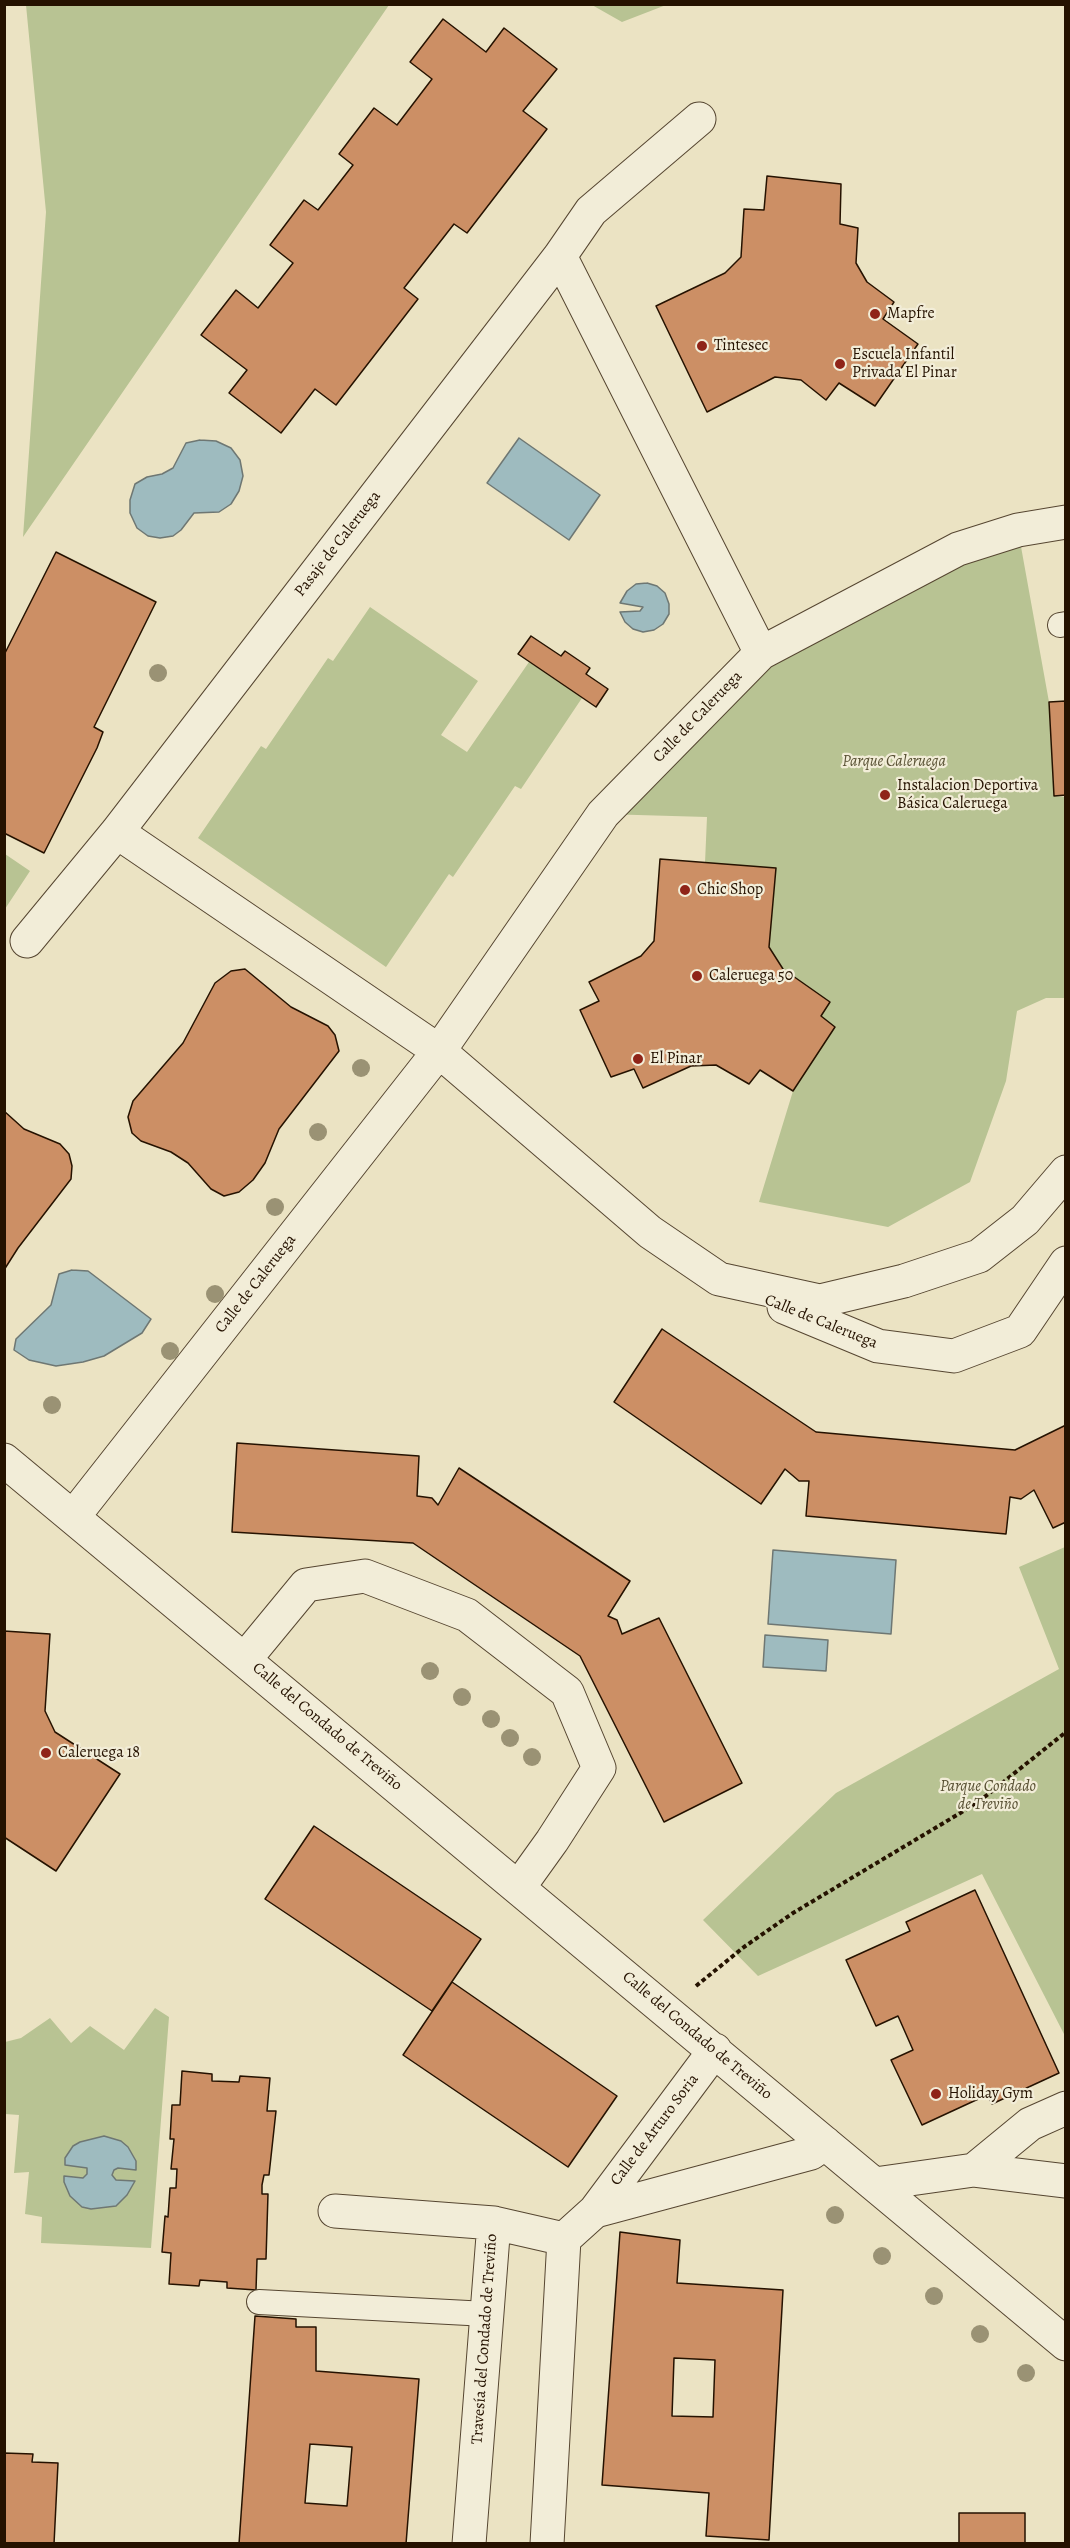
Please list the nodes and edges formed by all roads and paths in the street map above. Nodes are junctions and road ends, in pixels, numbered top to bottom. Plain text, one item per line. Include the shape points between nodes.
1 (699, 119) dead end
2 (560, 256) junction
3 (1065, 522) edge
4 (761, 653) junction
5 (117, 832) junction
6 (27, 941) dead end
7 (439, 1051) junction
8 (1065, 1172) edge
9 (1065, 1263) edge
10 (719, 1279) junction
11 (4, 1460) edge
12 (73, 1517) junction
13 (245, 1659) junction
14 (1065, 1732) edge
15 (519, 1887) junction
16 (670, 2013) junction
17 (715, 2050) junction
18 (1065, 2108) edge
19 (825, 2143) junction
20 (974, 2170) junction
21 (1065, 2181) edge
22 (875, 2184) junction
23 (335, 2211) dead end
24 (595, 2211) junction
25 (494, 2223) junction
26 (564, 2239) junction
27 (259, 2302) dead end
28 (487, 2314) junction
29 (1065, 2344) edge
30 (470, 2544) edge
31 (547, 2544) edge

1 - 2 street, Pasaje de Caleruega via 591,211
2 - 4 street
2 - 5 street, Pasaje de Caleruega
3 - 4 street, Calle de Caleruega via 1018,530 958,549
4 - 7 street, Calle de Caleruega via 603,814
5 - 6 street, Pasaje de Caleruega
5 - 7 street
7 - 10 street, Calle de Caleruega via 650,1232
7 - 12 street, Calle de Caleruega
8 - 10 street, Calle de Caleruega via 1025,1220 979,1256 904,1281 820,1301
9 - 10 street, Calle de Caleruega via 1020,1331 954,1356 878,1346
11 - 12 street, Calle del Condado de Treviño
12 - 13 street, Calle del Condado de Treviño
13 - 15 street, Calle del Condado de Treviño
13 - 15 street, Calle del Condado de Treviño via 306,1585 365,1576 467,1615 567,1692 599,1768
14 - 16 path via 977,1803 832,1889 744,1947 708,1975
15 - 16 street, Calle del Condado de Treviño
16 - 17 street, Calle del Condado de Treviño
17 - 19 street, Calle del Condado de Treviño
17 - 24 street, Calle de Arturo Soria
18 - 20 street via 1030,2124
19 - 22 street, Calle del Condado de Treviño
19 - 24 street via 811,2153
20 - 21 street
20 - 22 street
22 - 29 street, Calle del Condado de Treviño
23 - 25 street
24 - 26 street, Calle de Arturo Soria
25 - 26 street, Travesía del Condado de Treviño
25 - 28 street, Travesía del Condado de Treviño
26 - 31 street
27 - 28 lane
28 - 30 street, Travesía del Condado de Treviño

